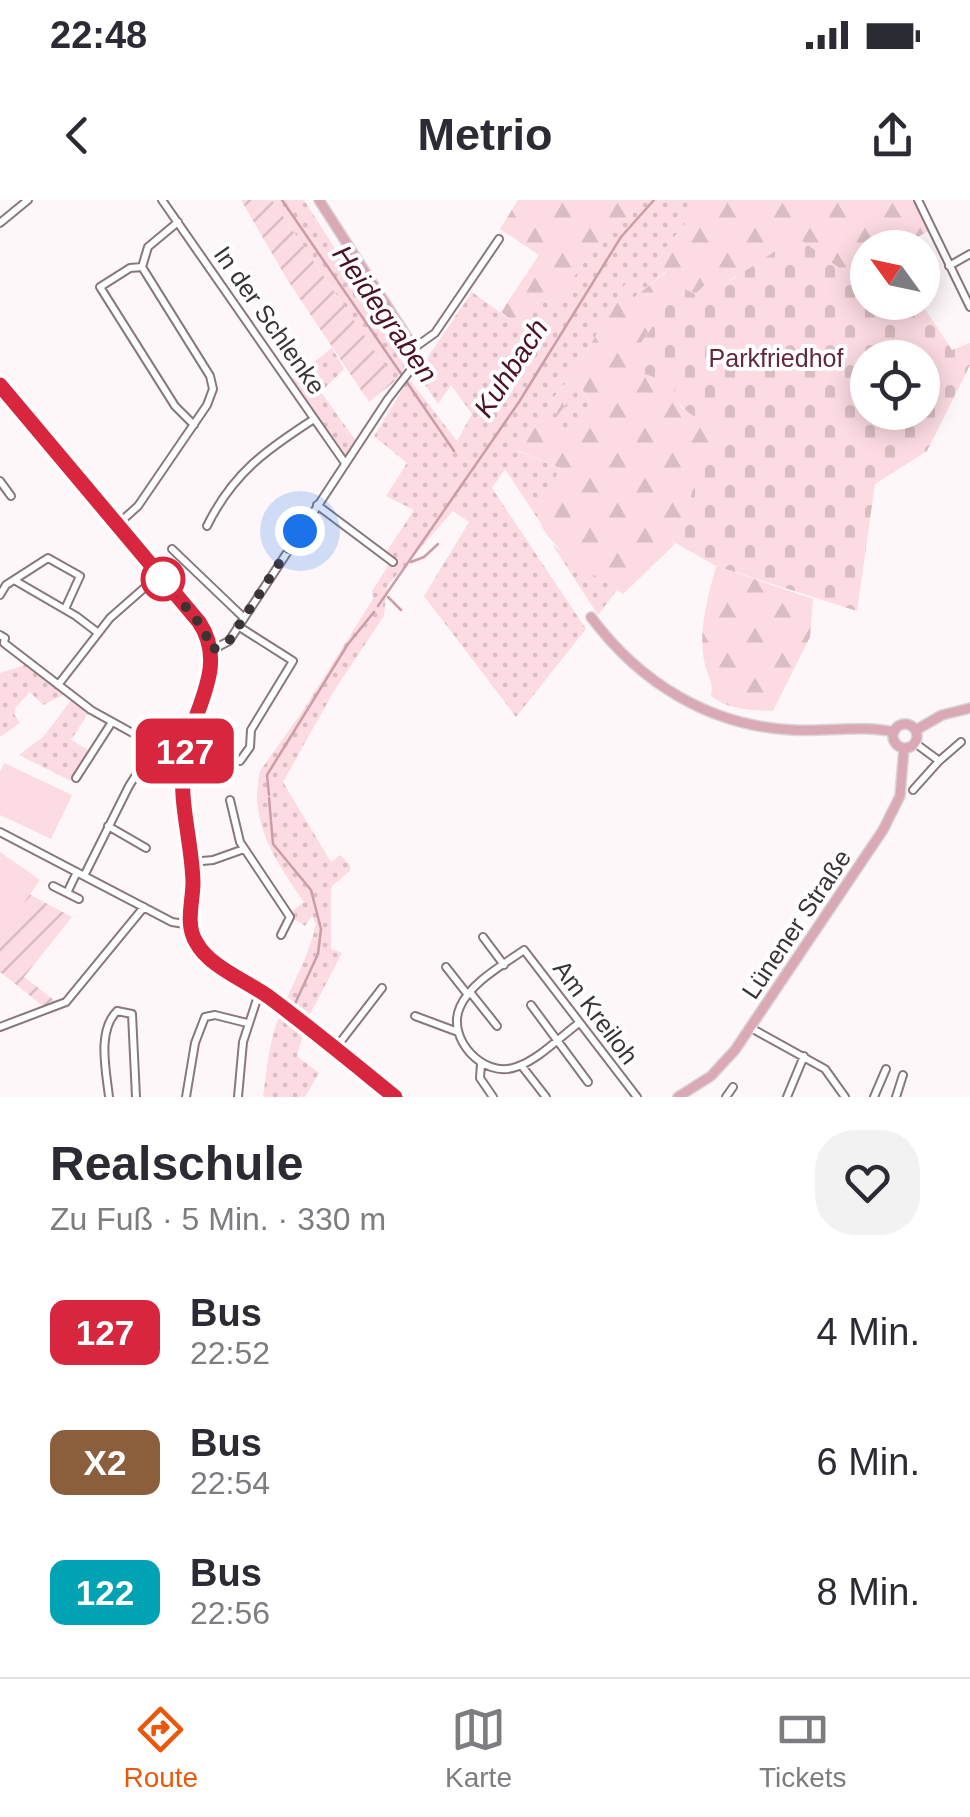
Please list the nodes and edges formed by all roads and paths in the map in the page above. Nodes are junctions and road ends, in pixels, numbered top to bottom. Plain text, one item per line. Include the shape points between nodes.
1 (28, 200) edge
2 (162, 200) edge
3 (319, 200) edge
4 (918, 200) edge
5 (178, 222) junction
6 (0, 223) edge
7 (499, 239) dead end
8 (970, 254) edge
9 (950, 266) junction
10 (142, 267) junction
11 (970, 307) edge
12 (414, 348) joint
13 (405, 377) dead end
14 (0, 385) edge
15 (314, 418) junction
16 (194, 425) junction
17 (345, 463) junction
18 (0, 480) edge
19 (12, 496) dead end
20 (317, 505) junction
21 (118, 524) junction
22 (207, 526) dead end
23 (172, 549) dead end
24 (392, 562) dead end
25 (159, 575) junction
26 (14, 580) junction
27 (0, 595) edge
28 (66, 609) junction
29 (244, 617) junction
30 (591, 617) dead end
31 (238, 626) junction
32 (98, 632) junction
33 (2, 639) edge
34 (212, 650) junction
35 (58, 685) junction
36 (970, 708) edge
37 (112, 722) junction
38 (916, 730) junction
39 (894, 732) junction
40 (961, 742) dead end
41 (916, 743) junction
42 (155, 746) junction
43 (904, 748) junction
44 (184, 761) junction
45 (240, 761) dead end
46 (938, 761) junction
47 (140, 768) junction
48 (76, 778) dead end
49 (159, 778) dead end
50 (913, 790) dead end
51 (230, 800) dead end
52 (108, 826) junction
53 (0, 832) edge
54 (146, 848) dead end
55 (244, 848) junction
56 (191, 862) junction
57 (81, 874) junction
58 (53, 886) dead end
59 (67, 893) junction
60 (80, 899) dead end
61 (144, 907) junction
62 (190, 925) junction
63 (280, 935) dead end
64 (483, 937) dead end
65 (504, 964) junction
66 (446, 967) dead end
67 (382, 988) dead end
68 (260, 990) junction
69 (469, 993) junction
70 (531, 1005) dead end
71 (415, 1016) dead end
72 (579, 1022) junction
73 (247, 1023) junction
74 (497, 1026) dead end
75 (0, 1027) edge
76 (751, 1028) junction
77 (458, 1032) junction
78 (556, 1039) junction
79 (335, 1049) junction
80 (804, 1056) junction
81 (481, 1064) junction
82 (522, 1065) junction
83 (886, 1069) dead end
84 (903, 1075) dead end
85 (588, 1082) dead end
86 (733, 1086) dead end
87 (109, 1097) edge
88 (136, 1097) edge
89 (186, 1097) edge
90 (238, 1097) edge
91 (395, 1097) edge
92 (493, 1097) edge
93 (546, 1097) edge
94 (637, 1097) edge
95 (678, 1097) edge
96 (726, 1097) edge
97 (787, 1097) edge
98 (845, 1097) edge
99 (874, 1097) edge
100 (896, 1097) edge

1 - 6 street
2 - 5 street, In der Schlenke
3 - 12 main road
4 - 9 street
5 - 10 street via 148,246
5 - 15 street, In der Schlenke
7 - 12 street via 440,327
8 - 9 street
9 - 11 street
10 - 16 street via 210,376 212,394
10 - 16 street via 100,287
13 - 17 street
14 - 21 main road
15 - 17 street, In der Schlenke
15 - 22 street via 244,470
16 - 21 street
17 - 20 street
18 - 19 street
20 - 24 street
20 - 29 street
21 - 25 main road
23 - 29 street
25 - 32 street
25 - 34 main road via 199,622
26 - 27 street
26 - 28 street
26 - 28 street via 48,558 80,576
28 - 32 street
29 - 31 street
30 - 39 main road via 635,667 714,714 779,729
31 - 34 street via 226,644
31 - 45 street via 293,661 250,730 250,747
32 - 35 street
33 - 35 street
34 - 44 main road
35 - 37 street
36 - 38 main road
37 - 42 street
37 - 48 street
38 - 39 main road via 905,724
38 - 41 main road
39 - 43 main road
40 - 46 street
41 - 43 main road
41 - 46 street
42 - 44 street
42 - 47 street
43 - 76 main road, Lünener Straße via 900,796 890,819
44 - 56 main road
46 - 50 street
47 - 49 street
47 - 52 street
51 - 55 street
52 - 54 street
52 - 57 street
53 - 57 street
55 - 56 street
55 - 63 street via 290,917
56 - 62 main road
57 - 59 street
57 - 61 street
58 - 59 street
59 - 60 street
61 - 62 street
61 - 75 street via 66,1002
62 - 68 main road via 206,955
64 - 65 street
65 - 69 street
65 - 72 street, Am Kreiloh via 524,950
66 - 69 street
67 - 79 street
68 - 73 street
68 - 79 main road
69 - 74 street
69 - 77 street
70 - 78 street
71 - 77 street
72 - 78 street
72 - 94 street, Am Kreiloh
73 - 89 street via 206,1017
73 - 90 street
76 - 80 street
76 - 95 main road, Lünener Straße via 718,1070
77 - 81 street
78 - 82 street
78 - 85 street
79 - 91 main road
80 - 97 street
80 - 98 street via 832,1075
81 - 82 street via 501,1070
81 - 92 street via 480,1078
82 - 93 street
83 - 99 street
84 - 100 street
86 - 96 street
87 - 88 street via 106,1034 114,1012 127,1011 135,1037

